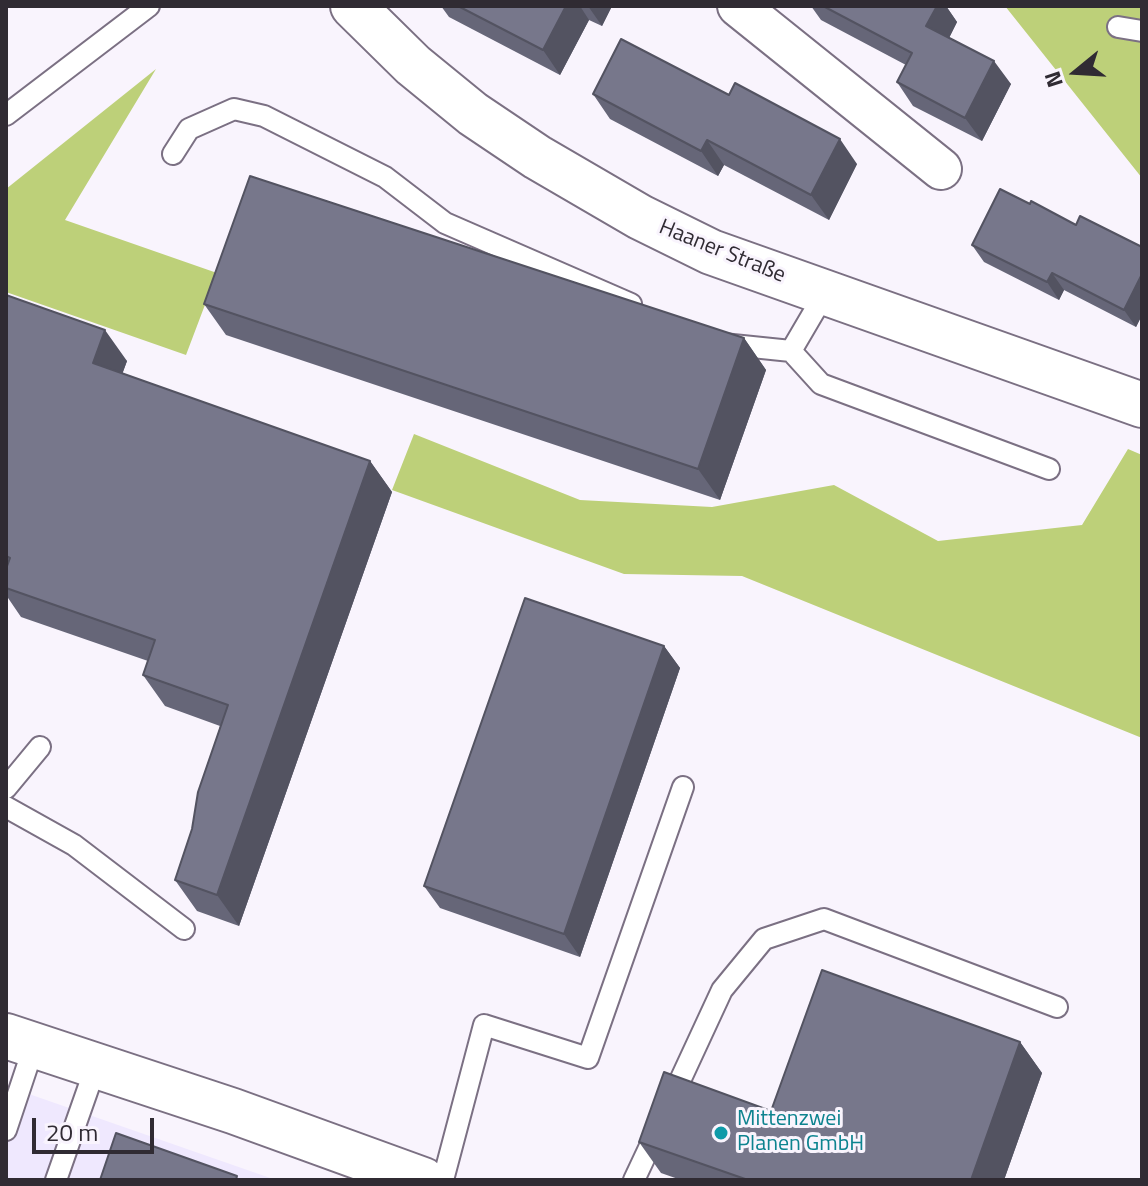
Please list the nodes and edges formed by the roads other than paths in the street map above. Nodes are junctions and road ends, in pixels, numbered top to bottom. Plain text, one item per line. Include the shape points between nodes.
1 (149, 6) edge
2 (353, 6) edge
3 (738, 6) edge
4 (1118, 27) dead end
5 (1142, 31) edge
6 (9, 106) edge
7 (173, 154) dead end
8 (941, 169) dead end
9 (825, 293) junction
10 (643, 309) edge
11 (700, 334) edge
12 (791, 351) junction
13 (1142, 405) edge
14 (1049, 469) dead end
15 (40, 747) dead end
16 (683, 787) dead end
17 (6, 788) edge
18 (6, 807) edge
19 (184, 929) dead end
20 (1057, 1007) dead end
21 (20, 1041) edge
22 (96, 1066) junction
23 (6, 1130) edge
24 (368, 1171) edge
25 (56, 1180) edge
26 (423, 1180) edge
27 (443, 1180) edge
28 (634, 1180) edge

1 - 6 lane
2 - 9 main road, Haaner Straße via 413,65 537,157 711,252
3 - 8 street
4 - 5 lane
7 - 10 lane via 189,129 234,109 264,116 385,177 445,223
9 - 12 lane
9 - 13 main road, Haaner Straße
11 - 12 lane via 728,346
12 - 14 lane via 821,384
15 - 17 lane
16 - 27 lane via 588,1058 484,1025
18 - 19 lane via 74,845
20 - 28 lane via 824,919 764,939 722,990
21 - 22 main road
21 - 23 lane
22 - 24 main road via 233,1111
22 - 25 lane
24 - 26 main road

